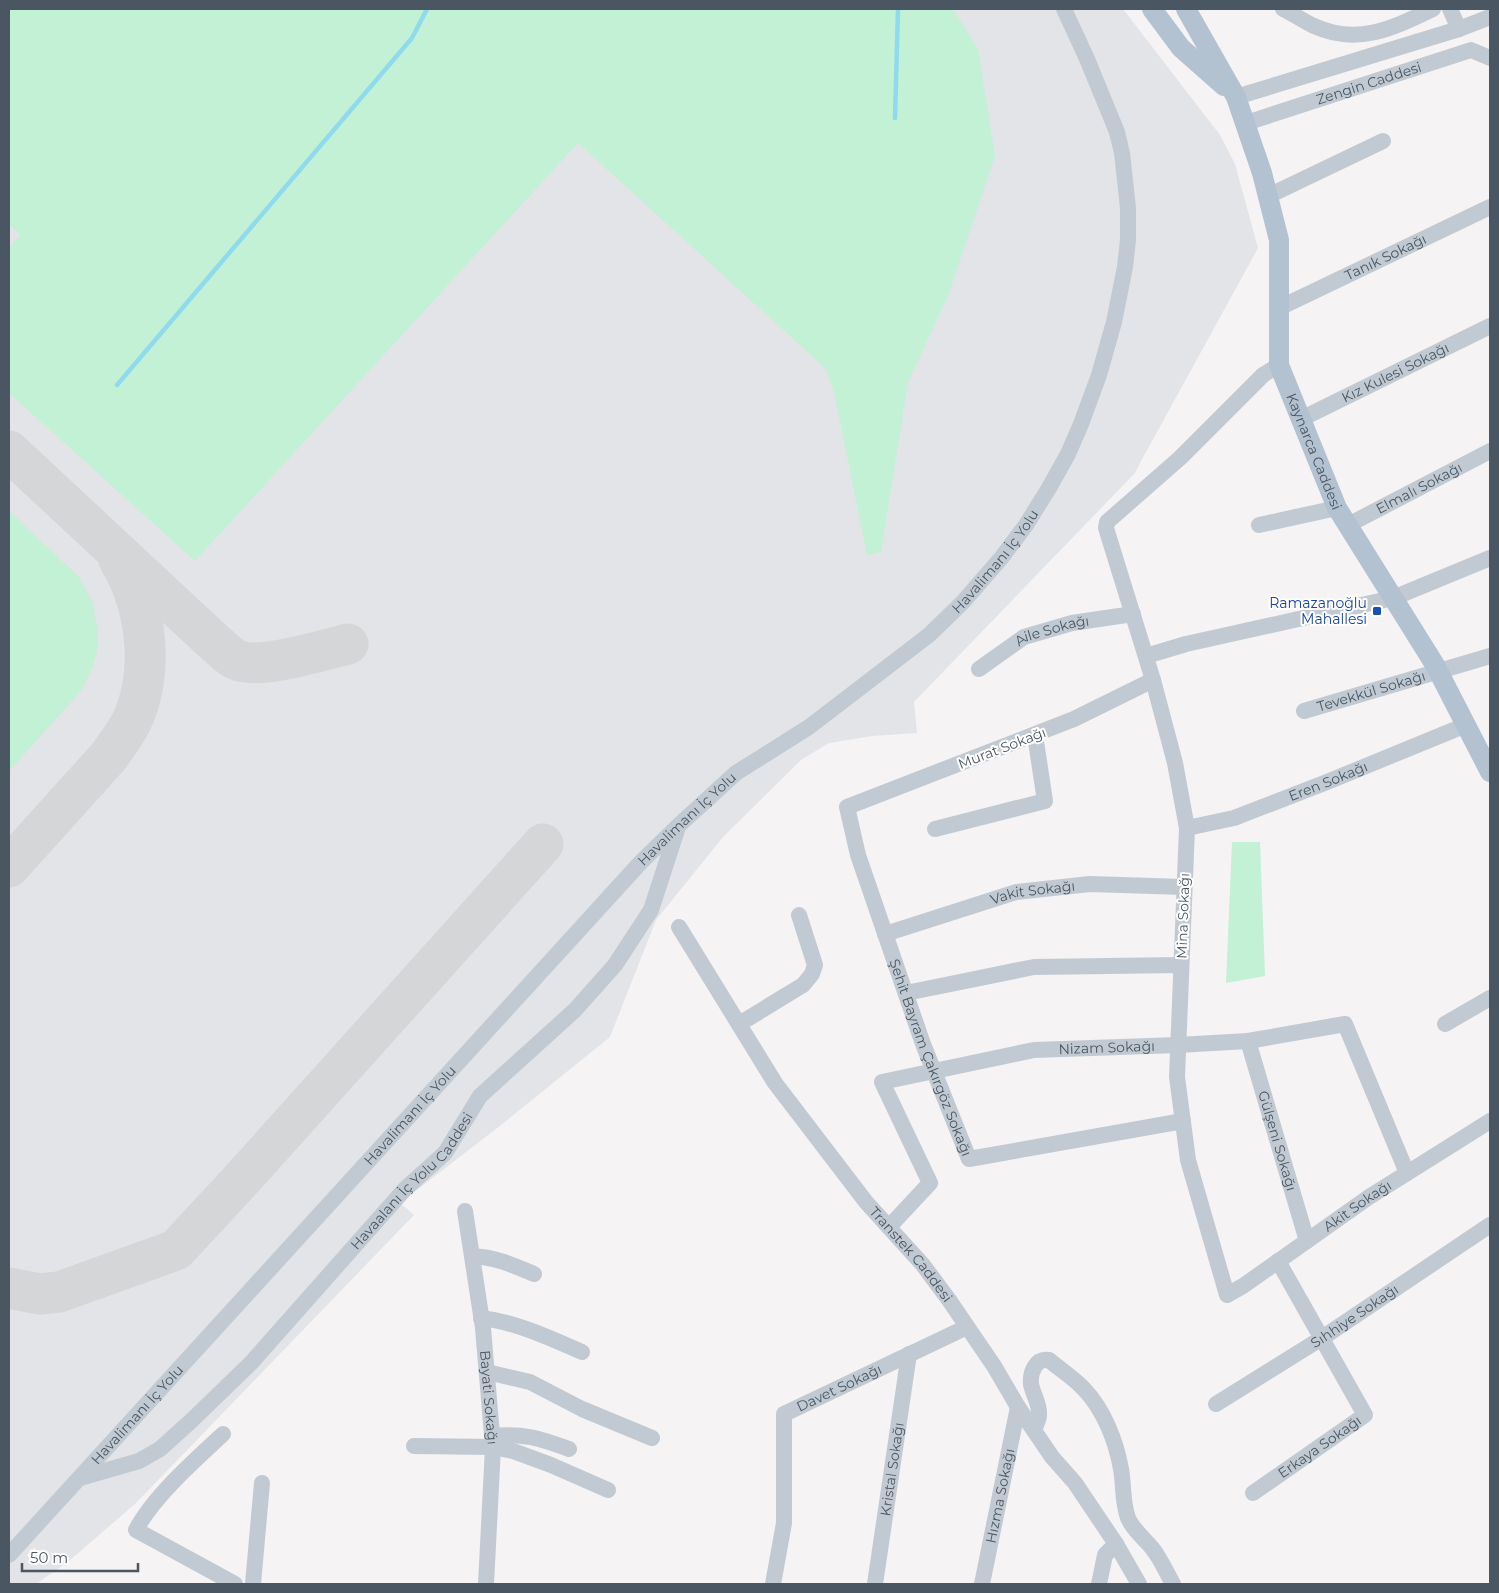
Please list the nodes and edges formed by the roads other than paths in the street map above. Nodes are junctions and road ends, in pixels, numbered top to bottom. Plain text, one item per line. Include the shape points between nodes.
1 (1064, 9) edge
2 (1152, 9) edge
3 (1186, 9) edge
4 (1283, 9) edge
5 (1433, 9) edge
6 (1450, 9) edge
7 (1490, 17) edge
8 (1459, 29) junction
9 (1490, 58) edge
10 (1236, 97) junction
11 (1246, 123) junction
12 (1382, 141) dead end
13 (1268, 196) junction
14 (1490, 207) edge
15 (1279, 308) junction
16 (1490, 326) edge
17 (1279, 365) junction
18 (1301, 419) junction
19 (1490, 451) edge
20 (1337, 508) junction
21 (1259, 525) dead end
22 (1348, 525) junction
23 (1490, 558) edge
24 (1393, 598) junction
25 (1133, 614) junction
26 (1146, 656) junction
27 (1490, 656) edge
28 (980, 669) dead end
29 (1438, 672) junction
30 (1153, 680) junction
31 (1304, 711) dead end
32 (1466, 725) junction
33 (1035, 735) junction
34 (1490, 772) edge
35 (847, 807) joint
36 (678, 826) junction
37 (1187, 828) junction
38 (935, 829) dead end
39 (1184, 887) junction
40 (799, 915) dead end
41 (679, 927) dead end
42 (885, 934) junction
43 (1181, 965) junction
44 (906, 994) junction
45 (1490, 998) edge
46 (738, 1024) junction
47 (1445, 1024) dead end
48 (1248, 1041) junction
49 (1178, 1046) junction
50 (934, 1071) junction
51 (1183, 1121) junction
52 (1490, 1121) edge
53 (1408, 1173) junction
54 (465, 1211) dead end
55 (1490, 1225) edge
56 (889, 1228) junction
57 (1307, 1241) junction
58 (472, 1256) junction
59 (1278, 1261) junction
60 (534, 1274) dead end
61 (1228, 1295) joint
62 (481, 1318) junction
63 (967, 1327) junction
64 (1322, 1338) junction
65 (582, 1352) dead end
66 (909, 1354) junction
67 (487, 1372) junction
68 (1216, 1404) dead end
69 (1018, 1407) junction
70 (1034, 1429) junction
71 (223, 1434) dead end
72 (652, 1438) dead end
73 (493, 1441) junction
74 (414, 1446) dead end
75 (569, 1449) dead end
76 (80, 1478) junction
77 (262, 1484) dead end
78 (608, 1490) dead end
79 (1253, 1493) dead end
80 (1116, 1544) junction
81 (9, 1555) edge
82 (235, 1584) edge
83 (253, 1584) edge
84 (486, 1584) edge
85 (773, 1584) edge
86 (875, 1584) edge
87 (982, 1584) edge
88 (1099, 1584) edge
89 (1138, 1584) edge
90 (1173, 1584) edge

1 - 36 street, Havalimanı İç Yolu via 1117,132 1128,216 1125,267 1114,322 1099,375 1068,454 1030,518 1002,557 929,635 809,727 736,773
2 - 10 main road, Kaynarca Caddesi via 1180,48
3 - 10 main road, Kaynarca Caddesi
4 - 5 street via 1319,28 1356,35 1394,27
6 - 8 street
7 - 8 street
8 - 10 street
9 - 11 street, Zengin Caddesi via 1471,50
10 - 11 main road, Kaynarca Caddesi
11 - 13 main road, Kaynarca Caddesi
12 - 13 street
13 - 15 main road, Kaynarca Caddesi via 1279,240
14 - 15 street, Tanık Sokağı
15 - 17 main road, Kaynarca Caddesi
16 - 18 street, Kız Kulesi Sokağı
17 - 18 main road, Kaynarca Caddesi
17 - 25 street, Mina Sokağı via 1263,375 1180,458 1107,522 1109,540
18 - 20 main road, Kaynarca Caddesi
19 - 22 street, Elmalı Sokağı
20 - 21 street
20 - 22 main road, Kaynarca Caddesi
22 - 24 main road, Kaynarca Caddesi
23 - 24 street
24 - 26 street via 1186,644
24 - 29 main road, Kaynarca Caddesi
25 - 26 street, Mina Sokağı
25 - 28 street, Aile Sokağı via 1072,623 1024,637
26 - 30 street, Mina Sokağı
27 - 29 street, Tevekkül Sokağı
29 - 31 street, Tevekkül Sokağı
29 - 32 main road, Kaynarca Caddesi
30 - 33 street, Murat Sokağı
30 - 37 street, Mina Sokağı via 1175,762
32 - 34 main road, Kaynarca Caddesi
32 - 37 street, Eren Sokağı via 1234,818
33 - 35 street, Murat Sokağı
33 - 38 street via 1045,801
35 - 42 street, Şehit Bayram Çakırgöz Sokağı via 858,855
36 - 76 street, Havalimanı İç Yolu via 641,862
36 - 76 street, Havaalanı İç Yolu Caddesi via 651,910 615,965 575,1010 480,1096 445,1153 405,1189 251,1363 191,1422 160,1449 139,1461
37 - 39 street, Mina Sokağı
39 - 42 street, Vakit Sokağı via 1090,884 1016,892
39 - 43 street, Mina Sokağı
40 - 46 street via 815,965 812,974 803,985
41 - 46 street, Transtek Caddesi
42 - 44 street, Şehit Bayram Çakırgöz Sokağı
43 - 44 street via 1034,967
43 - 49 street, Mina Sokağı
44 - 50 street, Şehit Bayram Çakırgöz Sokağı
45 - 47 street
46 - 56 street, Transtek Caddesi via 776,1082
48 - 49 street, Nizam Sokağı
48 - 53 street, Nizam Sokağı via 1344,1024
48 - 57 street, Gülşeni Sokağı
49 - 50 street, Nizam Sokağı via 1034,1050
49 - 51 street, Mina Sokağı via 1177,1077
50 - 51 street, Şehit Bayram Çakırgöz Sokağı via 969,1159
50 - 56 street, Nizam Sokağı via 882,1082 930,1183
51 - 61 street, Mina Sokağı via 1188,1160
52 - 53 street, Akit Sokağı
53 - 57 street, Akit Sokağı
54 - 58 street, Bayati Sokağı
55 - 64 street, Sıhhiye Sokağı
56 - 63 street, Transtek Caddesi via 923,1265
57 - 59 street, Akit Sokağı
58 - 60 street via 488,1256
58 - 62 street, Bayati Sokağı
59 - 61 street, Akit Sokağı
59 - 64 street, Erkaya Sokağı
62 - 65 street via 499,1320
62 - 67 street, Bayati Sokağı
63 - 66 street, Davet Sokağı
63 - 69 street, Transtek Caddesi
64 - 68 street, Sıhhiye Sokağı
64 - 79 street, Erkaya Sokağı via 1364,1416
66 - 85 street, Davet Sokağı via 784,1414 784,1523
66 - 86 street, Kristal Sokağı
67 - 72 street via 530,1382
67 - 73 street, Bayati Sokağı
69 - 70 street, Transtek Caddesi
69 - 87 street, Hızma Sokağı
70 - 80 street, Transtek Caddesi
70 - 90 street via 1039,1414 1032,1376 1037,1362 1048,1360 1085,1390 1102,1413 1115,1442 1129,1519 1158,1555
71 - 82 street via 160,1497 136,1530
73 - 74 street
73 - 75 street via 508,1434 537,1437
73 - 78 street
73 - 84 street, Bayati Sokağı
76 - 81 street, Havalimanı İç Yolu
77 - 83 street
80 - 88 street via 1106,1555
80 - 89 street, Transtek Caddesi

